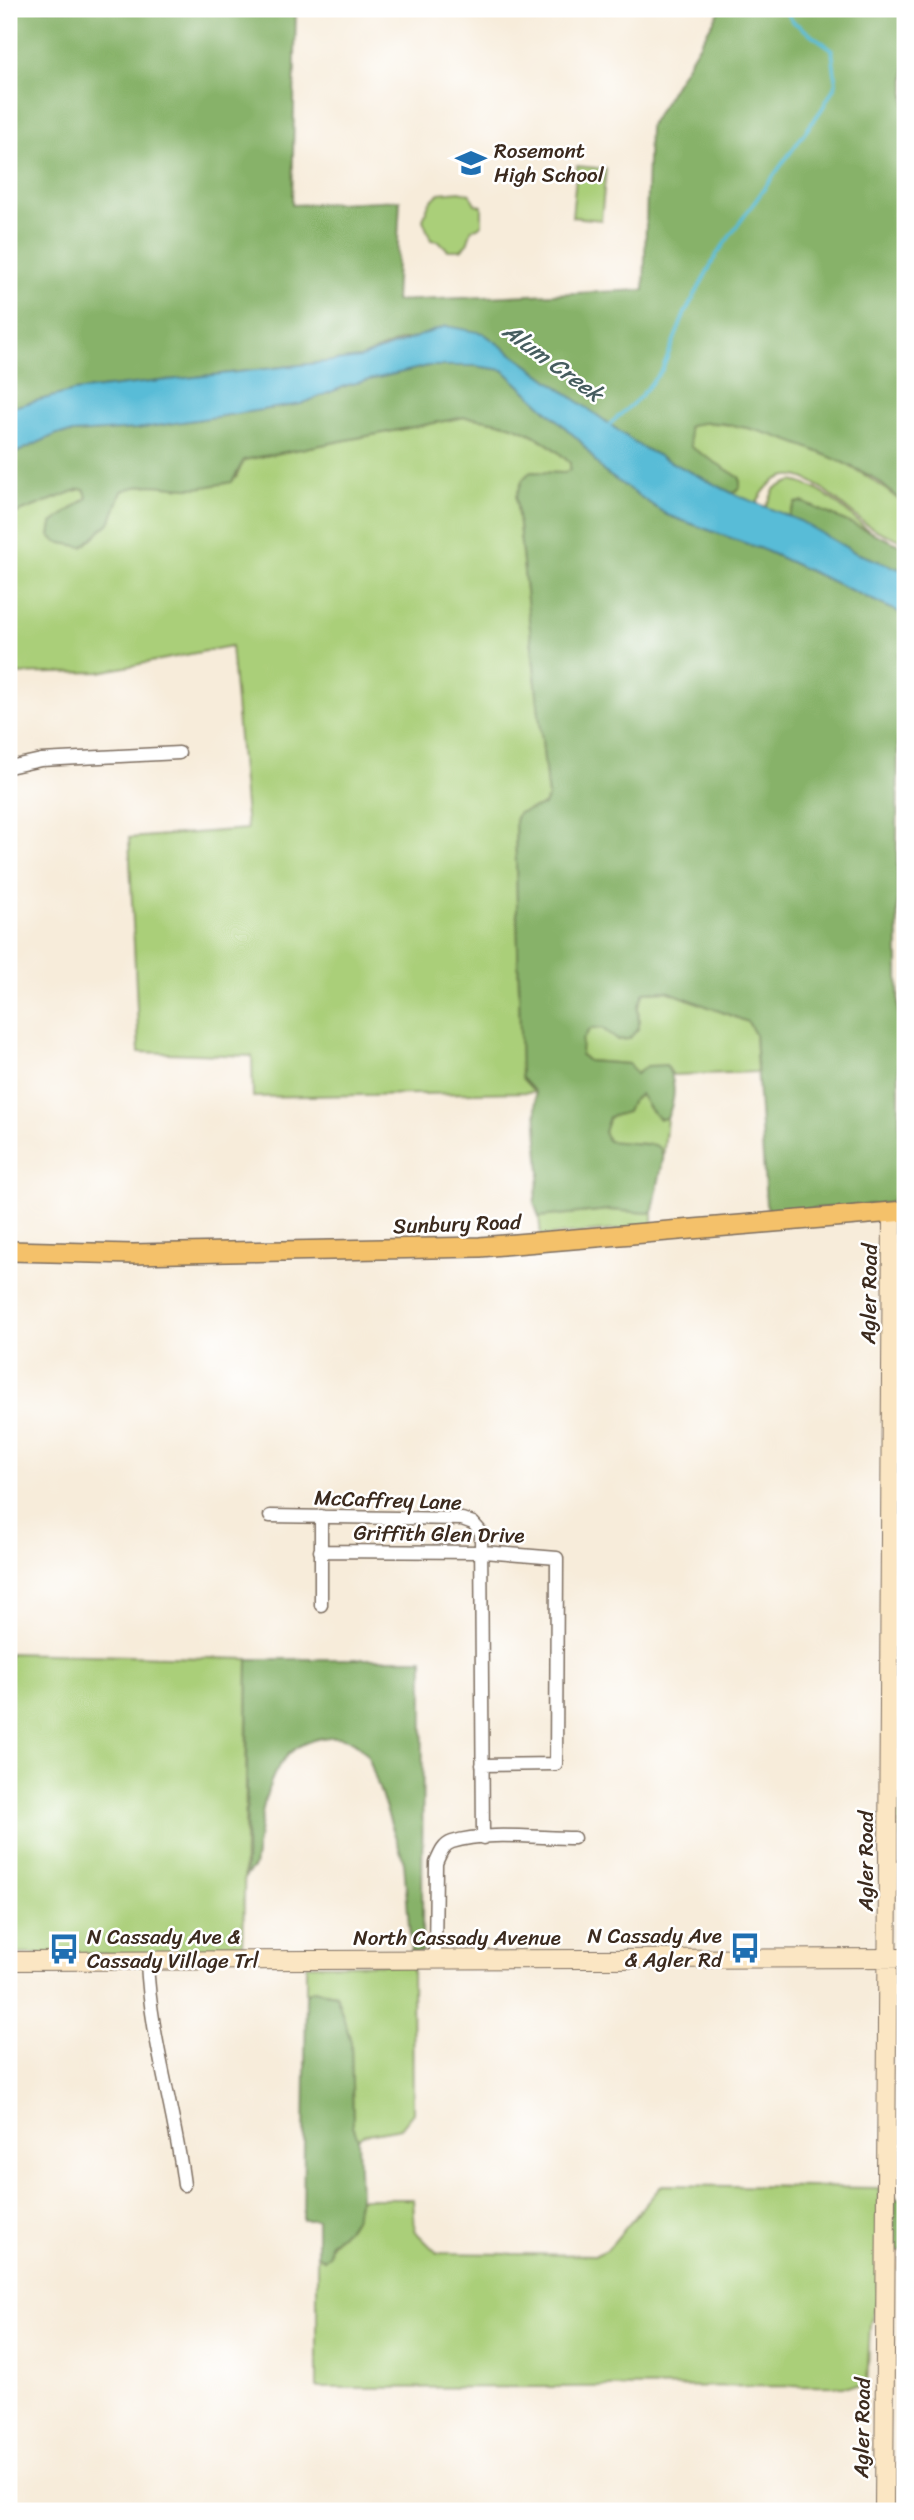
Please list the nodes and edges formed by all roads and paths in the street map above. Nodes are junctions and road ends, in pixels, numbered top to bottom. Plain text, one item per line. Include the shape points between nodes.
1 (179, 753) dead end
2 (9, 767) edge
3 (899, 1211) edge
4 (9, 1251) edge
5 (270, 1516) dead end
6 (321, 1516) junction
7 (320, 1551) junction
8 (484, 1552) junction
9 (321, 1605) dead end
10 (482, 1765) junction
11 (574, 1838) dead end
12 (483, 1839) junction
13 (897, 1958) edge
14 (435, 1960) junction
15 (9, 1961) edge
16 (147, 1961) junction
17 (184, 2185) dead end
18 (884, 2511) edge

1 - 2 street via 41,760
3 - 4 main road, Sunbury Road via 480,1247 159,1254
3 - 13 main road, Agler Road
5 - 6 street, McCaffrey Lane
6 - 7 street
6 - 8 street, McCaffrey Lane via 462,1519 481,1532
7 - 8 street, Griffith Glen Drive
7 - 9 street
8 - 10 street
8 - 10 street, Griffith Glen Drive via 557,1558 556,1764
10 - 12 street
11 - 12 street
12 - 14 street via 451,1842 436,1863
13 - 14 main road, North Cassady Avenue
13 - 18 main road, Agler Road
14 - 16 main road, North Cassady Avenue
15 - 16 main road, North Cassady Avenue
16 - 17 street via 154,2033

